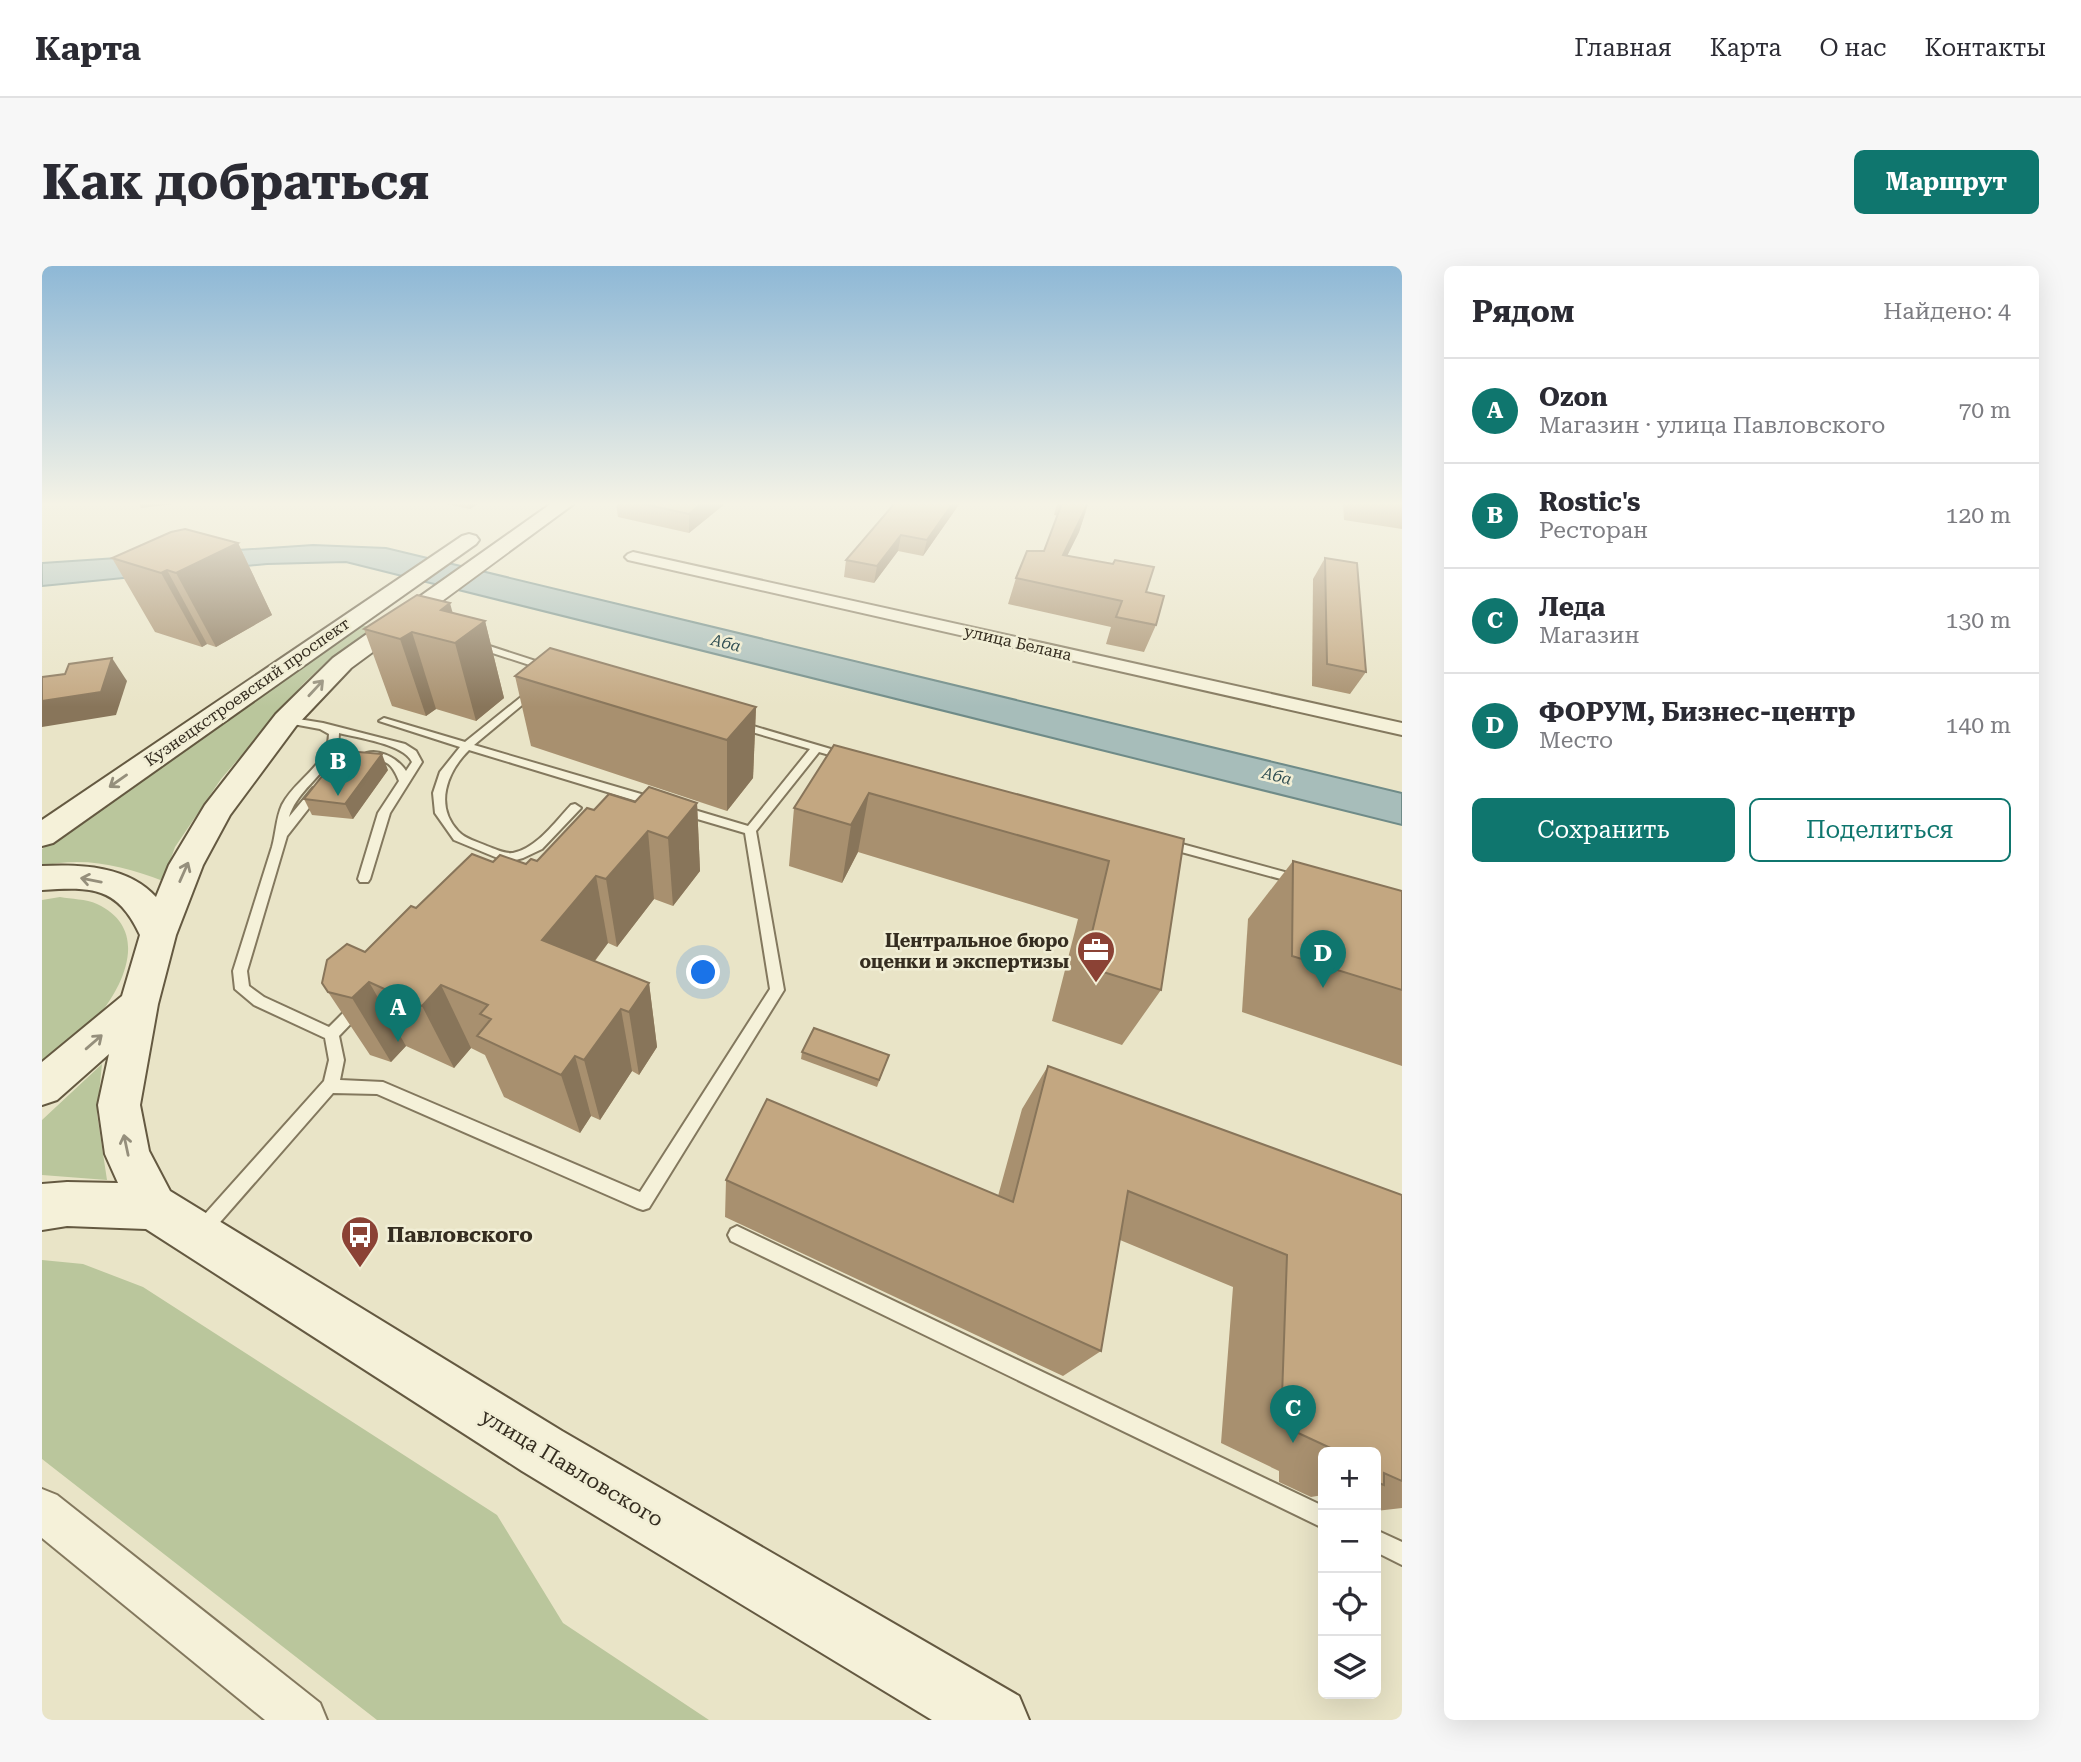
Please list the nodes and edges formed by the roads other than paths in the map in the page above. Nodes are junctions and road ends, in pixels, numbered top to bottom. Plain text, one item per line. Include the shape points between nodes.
1 (424, 571) edge
2 (469, 571) edge
3 (695, 571) edge
4 (456, 639) edge
5 (549, 680) edge
6 (539, 688) edge
7 (286, 720) junction
8 (384, 721) dead end
9 (727, 722) edge
10 (323, 726) junction
11 (1402, 729) edge
12 (466, 744) junction
13 (817, 748) junction
14 (350, 758) edge
15 (856, 759) edge
16 (329, 776) edge
17 (404, 780) junction
18 (661, 804) edge
19 (575, 808) dead end
20 (673, 808) edge
21 (750, 831) junction
22 (42, 835) edge
23 (281, 836) junction
24 (1149, 839) edge
25 (508, 858) junction
26 (42, 877) edge
27 (489, 878) edge
28 (364, 880) dead end
29 (1309, 883) edge
30 (158, 935) junction
31 (370, 995) edge
32 (139, 1004) junction
33 (331, 1034) junction
34 (329, 1086) junction
35 (42, 1087) edge
36 (42, 1207) edge
37 (176, 1220) junction
38 (737, 1235) dead end
39 (42, 1510) edge
40 (1318, 1515) edge
41 (1381, 1543) edge
42 (1402, 1553) edge
43 (303, 1720) edge
44 (995, 1720) edge

1 -> 22 main road, Кузнецкстроевский проспект
7 -> 2 main road, Кузнецкстроевский проспект via 342,663
3 - 11 street, улица Белана
4 - 5 lane via 560,671
6 - 12 lane
7 - 10 lane
30 -> 7 main road, Кузнецкстроевский проспект via 186,865 216,812
8 - 12 lane
9 - 13 lane
10 - 17 lane via 411,751 417,762
10 - 23 lane via 334,733 336,743 293,797 283,814
12 - 18 lane
12 - 25 lane via 440,783 437,801 456,836
13 - 15 lane
13 - 21 lane
14 - 17 lane via 393,760
16 - 23 lane
17 - 28 lane via 384,813
19 - 25 lane via 534,850
20 - 21 lane
21 - 34 lane via 777,990 643,1202 378,1087
23 - 33 lane via 243,956 242,989
24 - 29 lane
25 - 27 lane
30 -> 26 main road via 143,904 122,886
30 - 32 main road, Кузнецкстроевский проспект
31 - 33 lane
35 -> 32 main road
37 -> 32 main road via 127,1154 119,1105
33 - 34 lane via 339,1056
34 - 37 lane
36 - 37 main road via 66,1204
37 - 44 main road, улица Павловского via 542,1451
38 - 40 lane
39 - 43 street
41 - 42 lane

